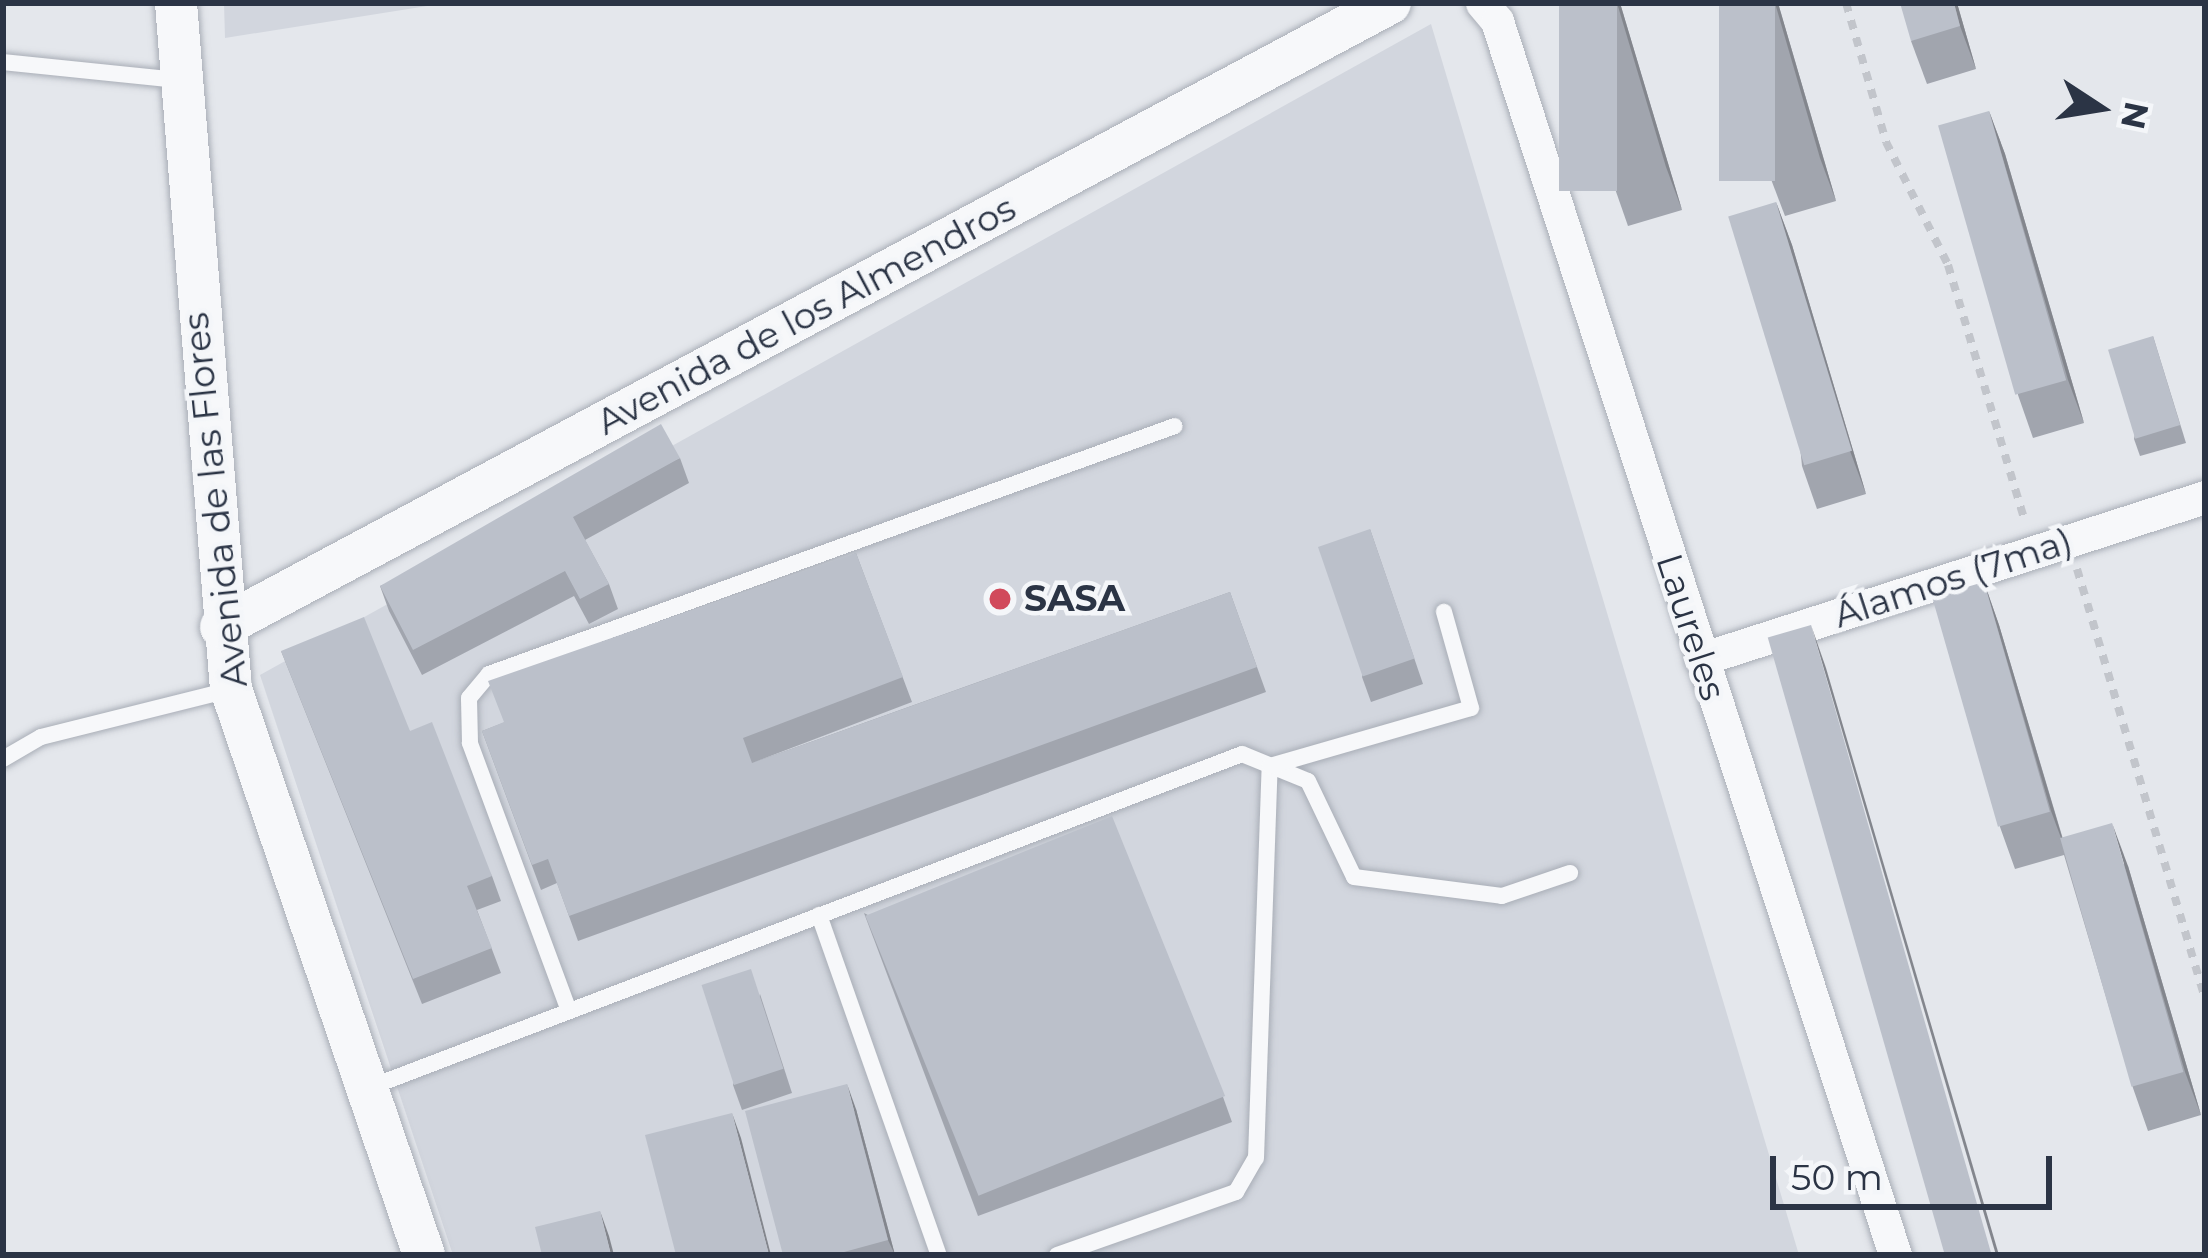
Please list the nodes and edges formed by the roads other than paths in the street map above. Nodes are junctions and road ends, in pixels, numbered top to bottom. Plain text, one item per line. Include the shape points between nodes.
1 (176, 3) edge
2 (1390, 3) edge
3 (1482, 3) edge
4 (3, 62) edge
5 (177, 80) junction
6 (1175, 425) dead end
7 (2205, 497) edge
8 (1444, 612) dead end
9 (221, 627) junction
10 (1701, 659) junction
11 (231, 689) junction
12 (3, 759) edge
13 (1270, 766) junction
14 (1570, 873) dead end
15 (819, 915) junction
16 (569, 1011) junction
17 (371, 1087) junction
18 (424, 1255) edge
19 (939, 1255) edge
20 (1057, 1255) edge
21 (1895, 1255) edge

1 - 5 street, Avenida de las Flores
2 - 9 street, Avenida de los Almendros
3 - 10 street, Laureles via 1497,21
4 - 5 lane
5 - 9 street, Avenida de las Flores
6 - 16 lane via 489,674 469,698 470,743
7 - 10 street, Álamos (7ma)
8 - 13 lane via 1471,708
9 - 11 street, Avenida de las Flores
10 - 21 street, Laureles
11 - 12 lane via 41,736
11 - 17 street, Avenida de las Flores
13 - 14 lane via 1308,781 1354,877 1502,896
13 - 15 lane via 1242,754
13 - 20 lane via 1256,1158 1236,1192
15 - 16 lane
15 - 19 lane
16 - 17 lane
17 - 18 street, Avenida de las Flores

